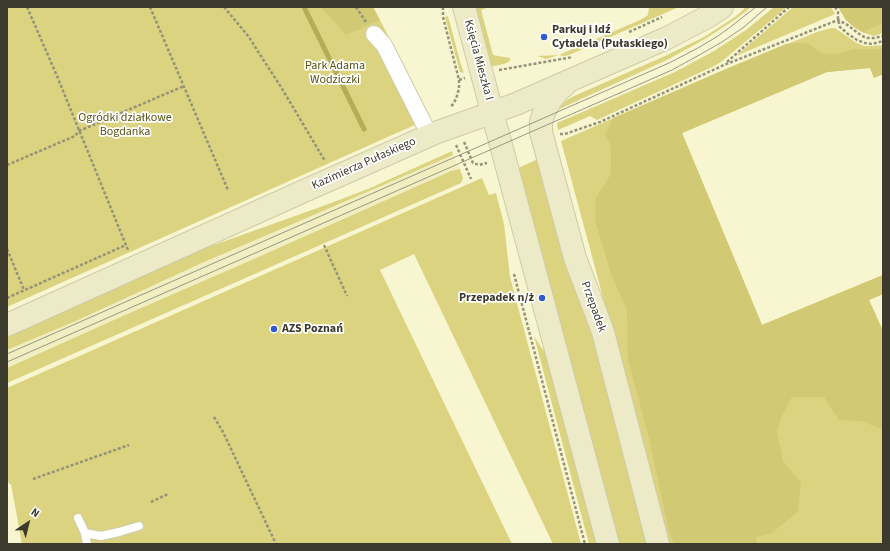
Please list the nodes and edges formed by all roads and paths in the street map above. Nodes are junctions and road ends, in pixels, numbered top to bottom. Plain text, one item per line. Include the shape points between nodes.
1 (27, 7) edge
2 (150, 7) edge
3 (224, 7) edge
4 (443, 7) edge
5 (464, 7) edge
6 (722, 7) edge
7 (789, 7) edge
8 (835, 7) edge
9 (664, 16) dead end
10 (838, 20) junction
11 (629, 32) dead end
12 (374, 34) dead end
13 (883, 36) edge
14 (883, 42) edge
15 (573, 57) dead end
16 (724, 65) junction
17 (482, 74) junction
18 (458, 80) junction
19 (572, 80) junction
20 (184, 86) junction
21 (533, 97) junction
22 (492, 113) junction
23 (79, 131) junction
24 (439, 132) junction
25 (565, 134) dead end
26 (326, 164) dead end
27 (506, 164) junction
28 (7, 165) edge
29 (471, 179) dead end
30 (228, 190) dead end
31 (126, 245) junction
32 (324, 245) dead end
33 (7, 249) edge
34 (129, 252) dead end
35 (24, 290) junction
36 (347, 296) dead end
37 (7, 298) edge
38 (7, 325) edge
39 (214, 418) dead end
40 (129, 445) dead end
41 (33, 479) dead end
42 (168, 494) dead end
43 (151, 502) dead end
44 (78, 518) dead end
45 (139, 526) dead end
46 (85, 533) junction
47 (87, 544) edge
48 (276, 544) edge
49 (608, 544) edge
50 (658, 544) edge

1 - 23 path
2 - 20 path
3 - 26 path via 249,37
4 - 18 path via 443,17
5 - 17 street, Księcia Mieszka I
6 - 19 street, Kazimierza Pułaskiego via 678,33
7 - 16 path
8 - 10 path
9 - 11 path
10 - 13 path via 862,36
10 - 14 path via 840,27 857,40 872,44
10 - 16 path
12 - 24 street via 384,45
15 - 17 path
16 - 25 path via 600,122
17 - 18 path
17 - 22 street, Księcia Mieszka I
18 - 24 path via 456,99 443,116
19 - 21 street, Kazimierza Pułaskiego
19 - 50 street, Przepadek via 559,90 547,106 541,122 541,132 575,258 602,332
20 - 23 path
20 - 30 path
21 - 22 street, Kazimierza Pułaskiego
21 - 27 street via 517,114 510,128
22 - 24 street, Kazimierza Pułaskiego
22 - 27 street
23 - 28 path via 75,136
23 - 31 path
24 - 29 path
24 - 38 street, Kazimierza Pułaskiego
27 - 49 street
31 - 34 path
31 - 35 path
32 - 36 path
33 - 35 path
35 - 37 path
39 - 48 path
40 - 41 path
42 - 43 path
44 - 46 lane
45 - 46 lane via 101,536
46 - 47 lane

